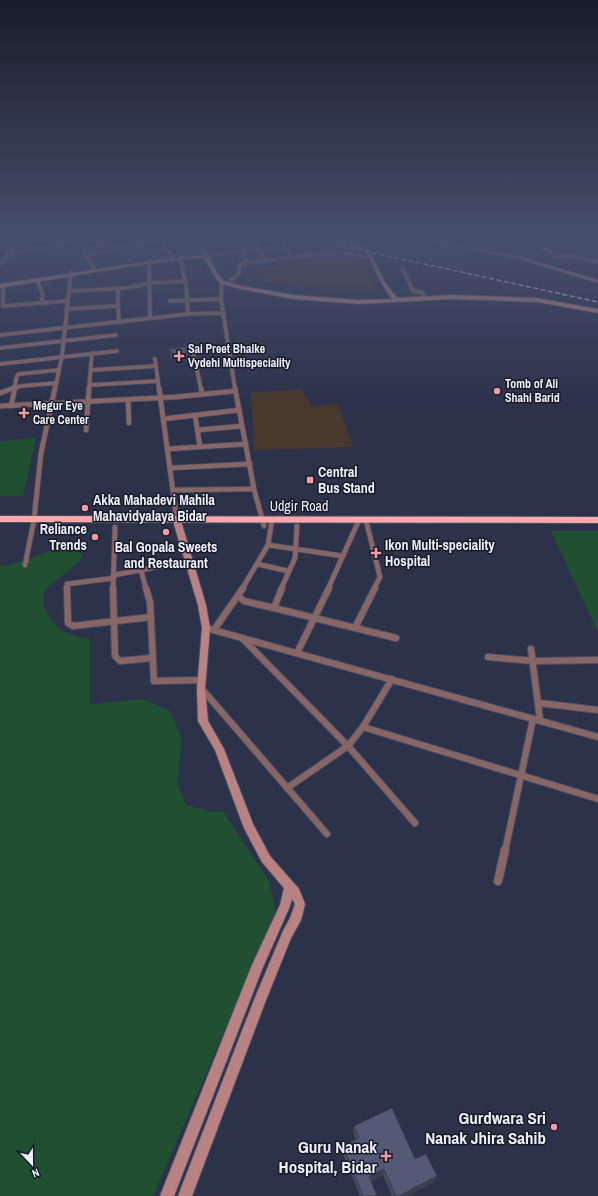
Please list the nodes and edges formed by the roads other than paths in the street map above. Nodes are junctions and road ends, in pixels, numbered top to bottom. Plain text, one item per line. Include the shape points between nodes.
1 (2, 294) edge
2 (43, 294) edge
3 (69, 294) edge
4 (118, 294) edge
5 (150, 294) edge
6 (187, 294) edge
7 (221, 294) edge
8 (276, 294) edge
9 (301, 294) edge
10 (392, 294) edge
11 (424, 295) joint
12 (395, 298) junction
13 (221, 299) junction
14 (188, 300) junction
15 (68, 301) junction
16 (170, 301) dead end
17 (42, 303) junction
18 (118, 306) junction
19 (598, 308) edge
20 (66, 309) junction
21 (598, 311) edge
22 (224, 313) junction
23 (188, 314) junction
24 (150, 318) junction
25 (119, 322) junction
26 (66, 327) junction
27 (0, 335) edge
28 (116, 335) dead end
29 (64, 340) junction
30 (0, 348) edge
31 (117, 351) dead end
32 (193, 352) dead end
33 (92, 353) junction
34 (62, 356) junction
35 (155, 359) dead end
36 (0, 364) edge
37 (156, 366) junction
38 (59, 370) junction
39 (92, 370) junction
40 (158, 381) junction
41 (57, 383) junction
42 (91, 385) junction
43 (15, 389) junction
44 (235, 391) junction
45 (0, 392) edge
46 (202, 394) junction
47 (160, 398) junction
48 (128, 400) junction
49 (89, 402) junction
50 (53, 403) junction
51 (0, 406) edge
52 (11, 406) junction
53 (239, 410) junction
54 (194, 415) junction
55 (163, 419) junction
56 (129, 423) dead end
57 (242, 426) junction
58 (86, 430) dead end
59 (198, 430) junction
60 (246, 444) junction
61 (200, 447) junction
62 (167, 449) junction
63 (250, 464) junction
64 (170, 468) junction
65 (254, 489) junction
66 (173, 490) junction
67 (0, 519) edge
68 (598, 520) edge
69 (33, 523) junction
70 (267, 523) junction
71 (362, 523) junction
72 (178, 524) junction
73 (0, 526) edge
74 (297, 526) junction
75 (115, 527) junction
76 (598, 527) edge
77 (268, 545) junction
78 (295, 548) junction
79 (343, 556) junction
80 (188, 561) junction
81 (25, 564) dead end
82 (257, 564) junction
83 (142, 570) junction
84 (288, 571) junction
85 (114, 577) junction
86 (238, 596) junction
87 (274, 608) junction
88 (151, 617) junction
89 (315, 618) junction
90 (114, 621) junction
91 (355, 628) junction
92 (210, 629) junction
93 (243, 638) junction
94 (396, 638) dead end
95 (531, 649) dead end
96 (297, 653) junction
97 (488, 657) dead end
98 (152, 658) junction
99 (598, 660) edge
100 (533, 661) junction
101 (392, 679) junction
102 (202, 685) junction
103 (538, 703) junction
104 (598, 710) edge
105 (533, 719) junction
106 (540, 720) junction
107 (362, 727) junction
108 (598, 737) edge
109 (348, 746) junction
110 (522, 776) junction
111 (287, 788) junction
112 (598, 799) edge
113 (414, 823) dead end
114 (327, 834) dead end
115 (498, 881) dead end
116 (290, 888) junction
117 (166, 1196) edge
118 (185, 1196) edge

1 - 17 street via 3,306
2 - 17 street
3 - 15 street
4 - 18 street
5 - 24 street
6 - 14 street
7 - 13 street
8 - 12 main road via 359,302
9 - 12 main road via 370,299
10 - 12 main road
11 - 12 main road
11 - 19 main road via 521,296
12 - 21 main road via 537,300
13 - 14 street
13 - 22 street
14 - 16 street
14 - 23 street
15 - 17 street
15 - 20 street
18 - 20 street
18 - 25 street
20 - 26 street
22 - 23 street
22 - 44 street
23 - 24 street
24 - 25 street
25 - 26 street
26 - 27 street
26 - 29 street
28 - 29 street
29 - 30 street
29 - 34 street
31 - 33 street
32 - 46 street
33 - 34 street
33 - 39 street
34 - 36 street
34 - 38 street
35 - 37 street
37 - 39 street
37 - 40 street
38 - 41 street
38 - 43 street via 19,374
39 - 42 street
40 - 42 street
40 - 47 street
41 - 43 street via 21,386
41 - 50 street
42 - 49 street
43 - 45 street
43 - 52 street
44 - 46 street
44 - 53 street
46 - 47 street
47 - 48 street
47 - 55 street
48 - 49 street
48 - 56 street
49 - 50 street
49 - 58 street
50 - 52 street
50 - 69 street via 41,453
51 - 52 street
53 - 54 street
53 - 57 street
54 - 55 street
54 - 59 street
55 - 62 street
57 - 59 street
57 - 60 street
59 - 61 street
60 - 61 street
60 - 63 street
61 - 62 street
62 - 64 street
63 - 64 street
63 - 65 street
64 - 66 street
65 - 66 street
65 - 70 street
66 - 72 street
67 - 69 highway, Udgir Road
68 - 71 highway, Udgir Road
69 - 72 highway, Udgir Road
69 - 73 highway, Udgir Road
69 - 75 highway, Udgir Road
69 - 81 street
70 - 71 highway, Udgir Road
70 - 72 highway, Udgir Road
70 - 74 highway, Udgir Road
70 - 77 street
71 - 74 highway, Udgir Road
71 - 76 highway, Udgir Road
71 - 79 street
71 - 91 street via 380,577
72 - 75 highway, Udgir Road
72 - 80 main road
74 - 78 street
75 - 85 street
77 - 78 street
77 - 82 street
78 - 79 street
78 - 84 street via 295,558
79 - 89 street
80 - 83 street
80 - 92 main road
82 - 84 street
82 - 86 street
83 - 85 street
83 - 88 street
84 - 87 street
85 - 90 street
85 - 90 street via 67,584 70,625
86 - 87 street via 244,602
86 - 92 street
87 - 89 street
88 - 90 street
88 - 98 street
89 - 91 street
89 - 96 street
90 - 98 street via 116,658 120,661
91 - 94 street
92 - 93 street
92 - 102 main road
93 - 96 street
93 - 109 street
95 - 100 street
96 - 101 street
97 - 100 street
98 - 102 street via 154,681
99 - 100 street
100 - 103 street
101 - 105 street
101 - 107 street
102 - 111 street
102 - 116 main road via 204,721 219,748 248,825 266,859
103 - 104 street
103 - 106 street
105 - 106 street
105 - 110 street
106 - 108 street
107 - 109 street
107 - 110 street
109 - 111 street
109 - 113 street
110 - 112 street
110 - 115 street
111 - 114 street
116 - 117 main road via 285,906 258,965
116 - 118 main road via 300,904 295,920 260,1000

